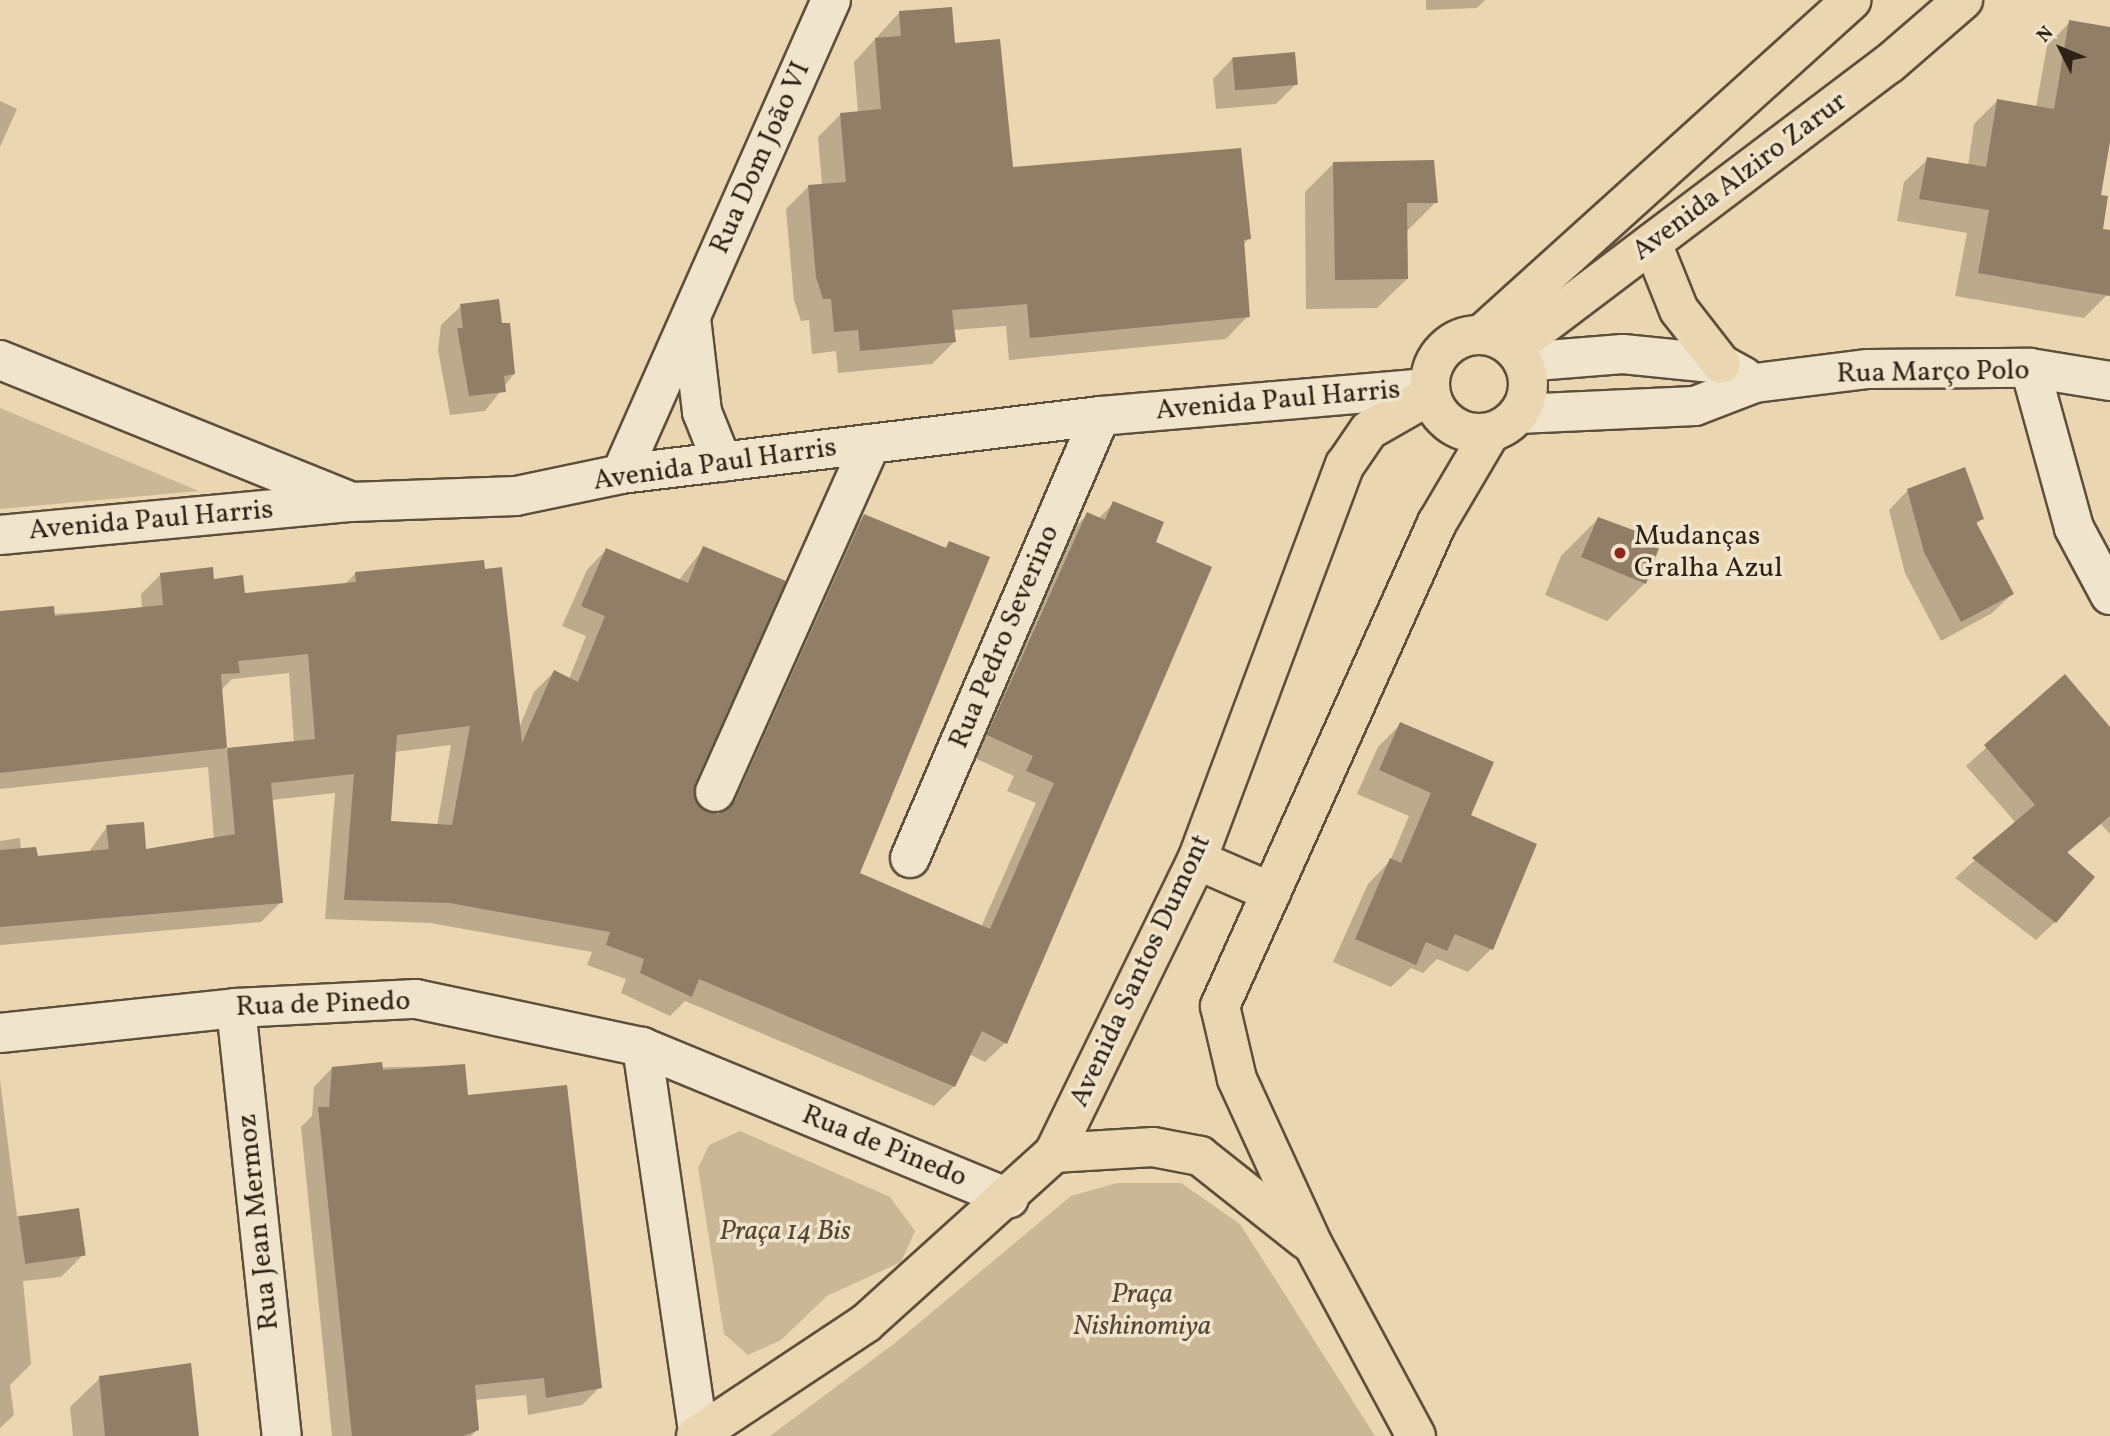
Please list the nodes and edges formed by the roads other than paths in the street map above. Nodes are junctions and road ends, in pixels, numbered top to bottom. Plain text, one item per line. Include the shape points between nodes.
1 (831, 0) edge
2 (1852, 0) edge
3 (1963, 0) edge
4 (1652, 243) junction
5 (691, 316) junction
6 (1506, 348) junction
7 (0, 360) edge
8 (1721, 364) junction
9 (2030, 368) junction
10 (2110, 381) edge
11 (1755, 383) junction
12 (1430, 392) junction
13 (1100, 416) junction
14 (1504, 424) junction
15 (871, 444) junction
16 (722, 462) junction
17 (621, 474) junction
18 (351, 502) junction
19 (0, 535) edge
20 (2110, 595) edge
21 (715, 792) dead end
22 (910, 859) dead end
23 (1197, 860) junction
24 (1271, 892) junction
25 (236, 1008) junction
26 (0, 1033) edge
27 (642, 1047) junction
28 (1054, 1153) junction
29 (1009, 1198) junction
30 (1313, 1245) junction
31 (697, 1435) edge
32 (282, 1436) edge
33 (1416, 1436) edge

1 - 5 street, Rua Dom João VI
2 - 6 main road, Avenida Alziro Zarur
3 - 4 main road, Avenida Alziro Zarur
4 - 6 main road, Avenida Alziro Zarur
4 - 8 main road via 1679,310
5 - 16 street via 702,412
5 - 17 street, Rua Dom João VI
6 - 8 street
6 - 12 main road via 1450,344 1431,372
6 - 14 main road via 1526,398
7 - 18 street
8 - 11 street
9 - 10 street, Rua Março Polo
9 - 11 street, Rua Março Polo via 1868,369
9 - 20 street via 2074,528
11 - 14 street, Rua Março Polo via 1695,406
12 - 13 street, Avenida Paul Harris
12 - 14 main road via 1436,410 1459,430
12 - 23 main road, Avenida Santos Dumont via 1369,430 1345,466
13 - 15 street, Avenida Paul Harris
13 - 22 street, Rua Pedro Severino
14 - 24 main road via 1437,523
15 - 16 street, Avenida Paul Harris
15 - 21 street
16 - 17 street, Avenida Paul Harris
17 - 18 street, Avenida Paul Harris via 516,496
18 - 19 street, Avenida Paul Harris
23 - 24 main road
23 - 28 main road, Avenida Santos Dumont
24 - 30 main road via 1220,1006 1237,1079
25 - 26 street, Rua de Pinedo
25 - 27 street, Rua de Pinedo via 416,999
25 - 32 street, Rua Jean Mermoz
27 - 29 street, Rua de Pinedo
27 - 31 street
28 - 29 main road, Avenida Santos Dumont
28 - 30 main road via 1153,1147 1200,1156
29 - 31 main road, Avenida Santos Dumont via 866,1323
30 - 33 main road

